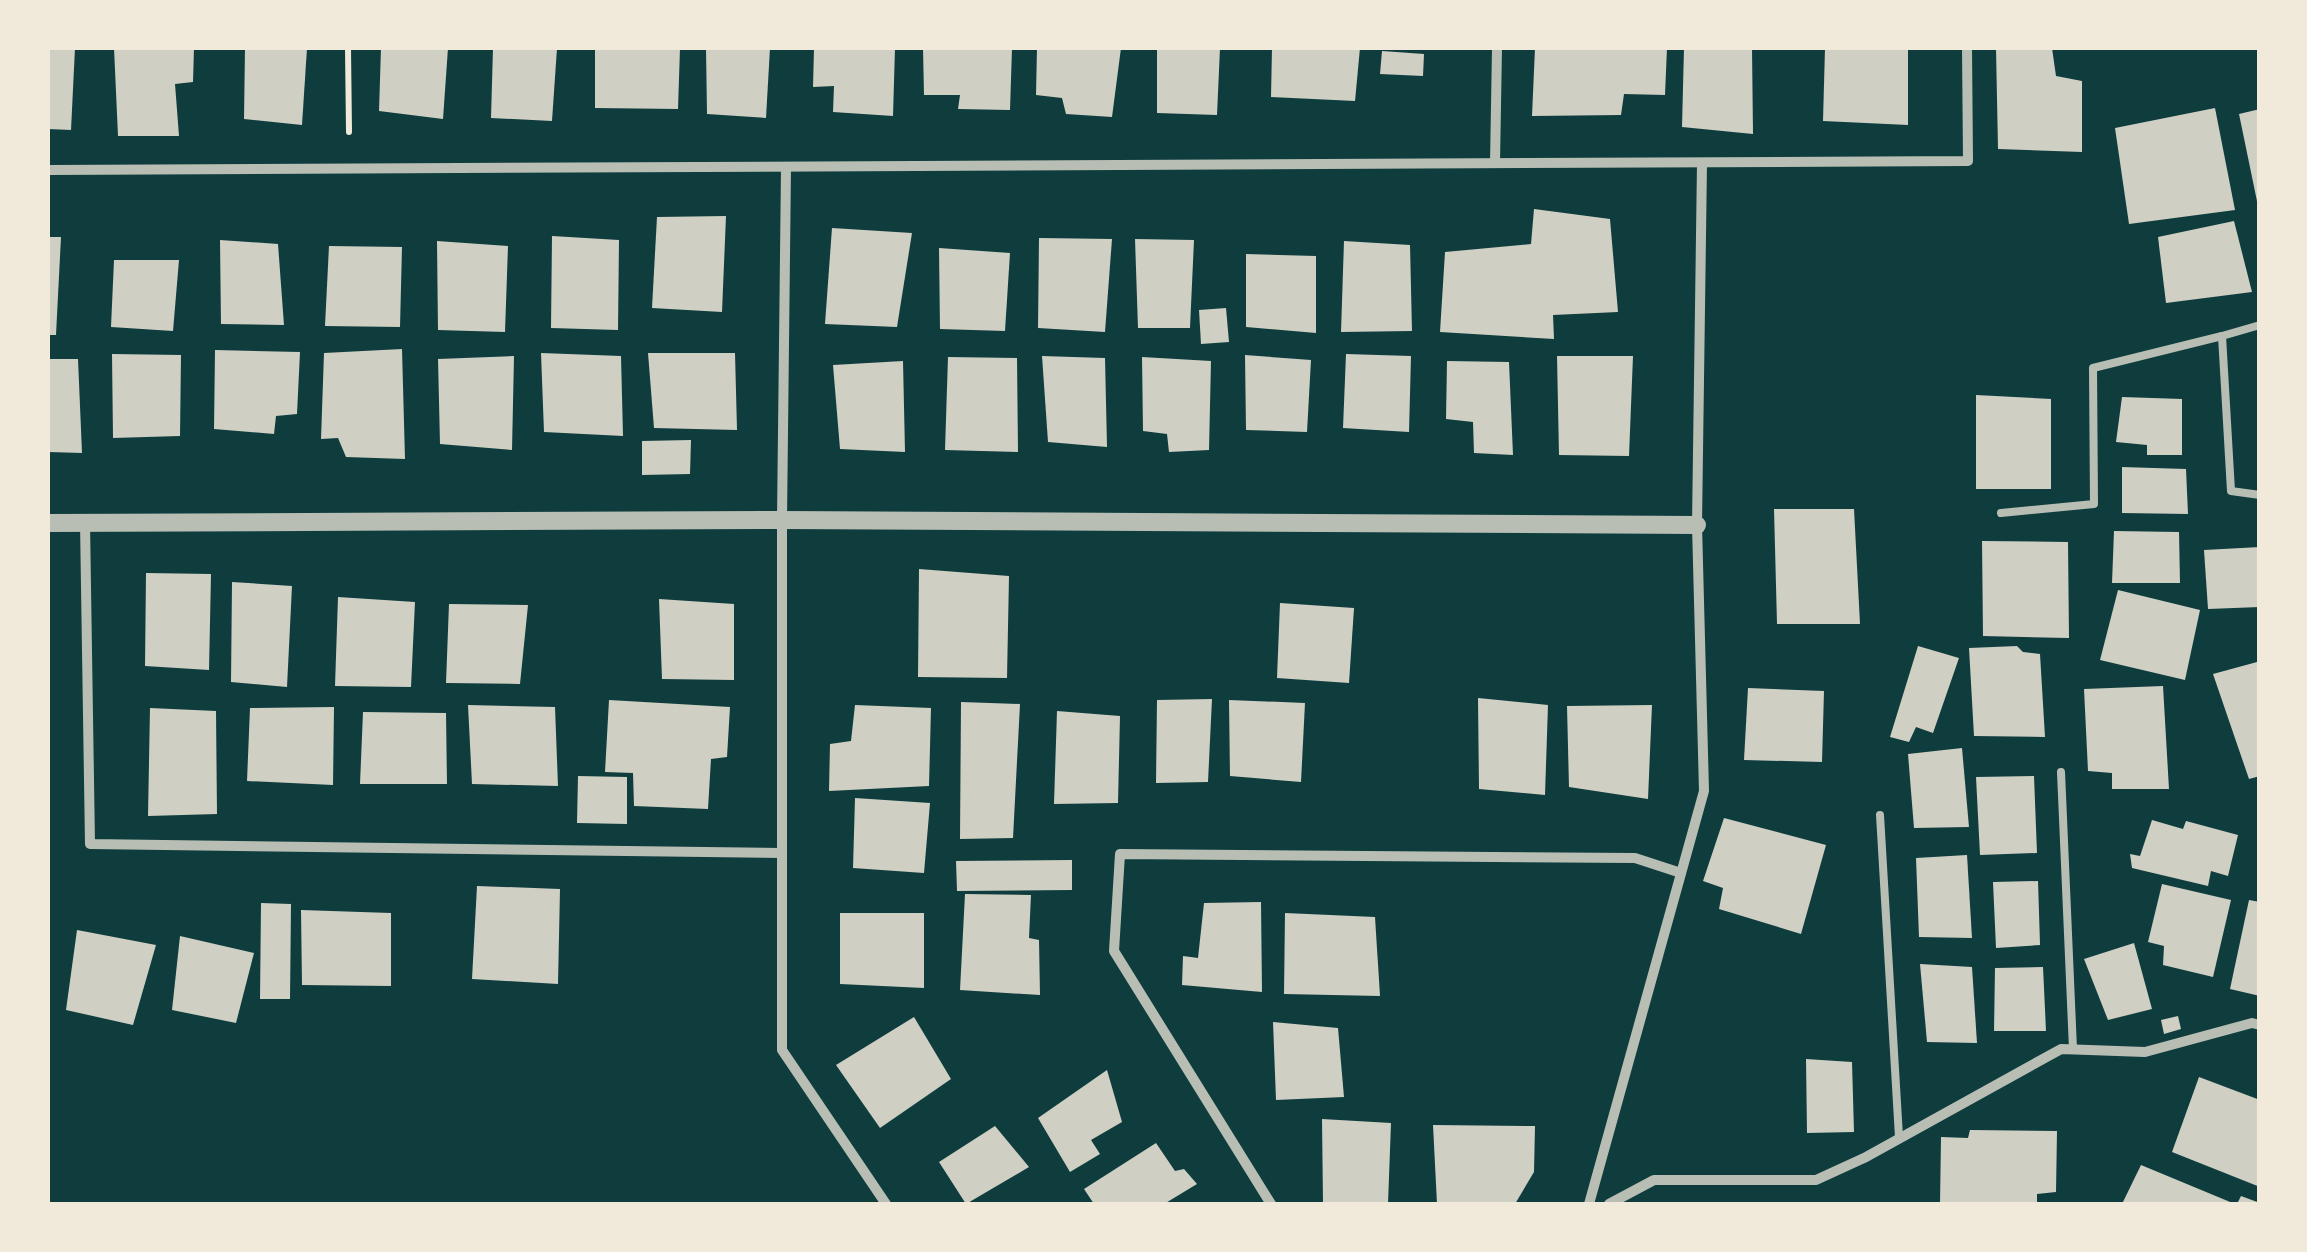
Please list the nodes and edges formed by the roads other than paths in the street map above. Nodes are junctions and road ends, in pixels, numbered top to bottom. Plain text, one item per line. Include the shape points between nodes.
1 (1498, 48) edge
2 (1966, 48) edge
3 (1495, 163) junction
4 (1702, 163) junction
5 (786, 167) junction
6 (48, 170) edge
7 (2260, 325) edge
8 (2222, 336) junction
9 (2260, 495) edge
10 (2002, 514) dead end
11 (782, 520) junction
12 (85, 522) junction
13 (48, 523) edge
14 (1698, 525) junction
15 (2061, 772) dead end
16 (1880, 816) dead end
17 (782, 853) junction
18 (1681, 872) junction
19 (2260, 1025) edge
20 (2073, 1049) junction
21 (1899, 1138) junction
22 (886, 1204) edge
23 (1271, 1204) edge
24 (1589, 1204) edge
25 (1609, 1204) edge

1 - 3 street
2 - 4 street via 1968,161
3 - 4 street
3 - 5 street
4 - 14 street
5 - 6 street
5 - 11 street
7 - 8 lane
8 - 9 lane via 2230,491
8 - 10 lane via 2093,368 2094,504
11 - 12 street
11 - 14 street
11 - 17 street
12 - 13 street
12 - 17 street via 90,844
14 - 18 street via 1704,791
15 - 20 lane
16 - 21 lane
17 - 22 street via 782,1050
18 - 23 street via 1635,858 1120,854 1114,951
18 - 24 street
19 - 20 street via 2145,1052
20 - 21 street via 2061,1049
21 - 25 street via 1816,1180 1654,1180

